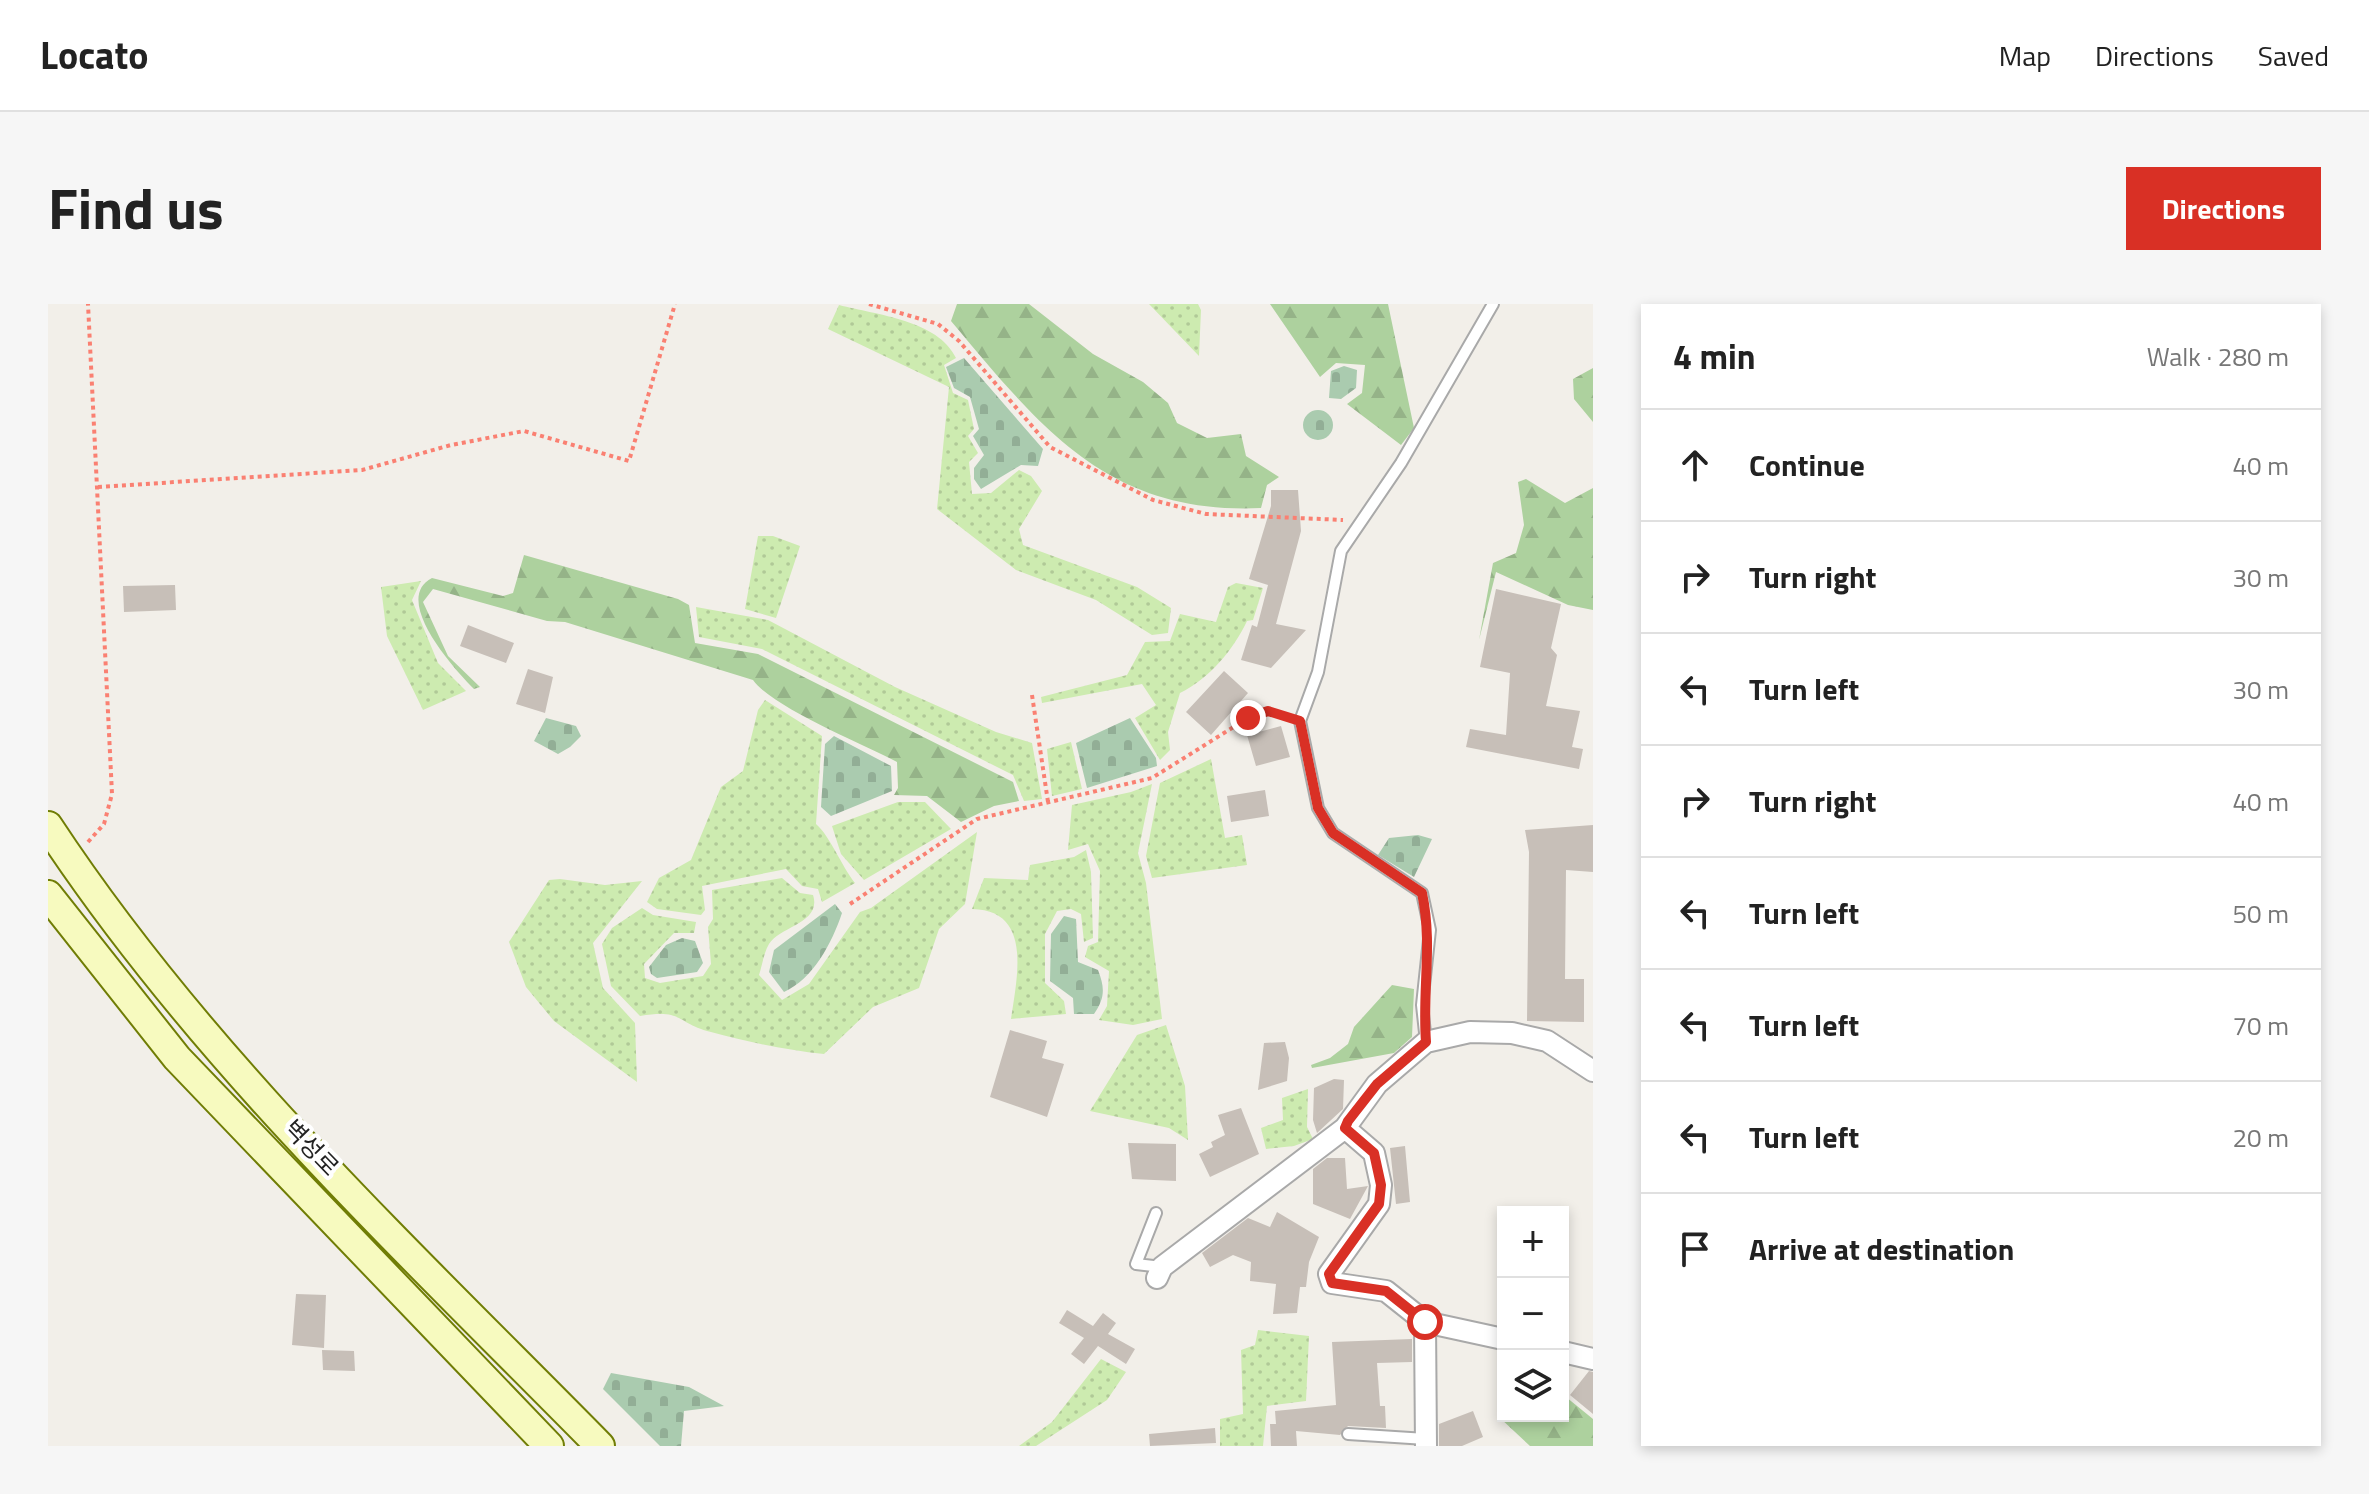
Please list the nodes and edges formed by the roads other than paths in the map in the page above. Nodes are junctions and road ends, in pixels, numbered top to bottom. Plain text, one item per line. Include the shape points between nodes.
1 (1493, 304) edge
2 (48, 826) edge
3 (48, 895) edge
4 (1426, 1042) junction
5 (1593, 1071) edge
6 (1345, 1128) junction
7 (1156, 1213) dead end
8 (1160, 1272) joint
9 (1425, 1322) junction
10 (1497, 1338) edge
11 (1569, 1353) edge
12 (1593, 1359) edge
13 (1348, 1434) dead end
14 (1427, 1443) edge
15 (549, 1446) edge
16 (600, 1446) edge

1 - 4 lane via 1401,463 1341,551 1318,672 1300,721 1318,808 1333,833 1422,893 1430,930 1422,1005
2 - 16 main road, 벽성로 via 101,906 228,1061
3 - 15 main road, 벽성로 via 177,1058
4 - 5 street via 1470,1032 1512,1033 1547,1041
4 - 6 street via 1377,1084
6 - 8 street
6 - 9 street via 1374,1153 1381,1185 1379,1204 1329,1274 1332,1283 1386,1291
7 - 8 lane via 1136,1264
9 - 10 street
9 - 14 street
11 - 12 street
13 - 14 lane

